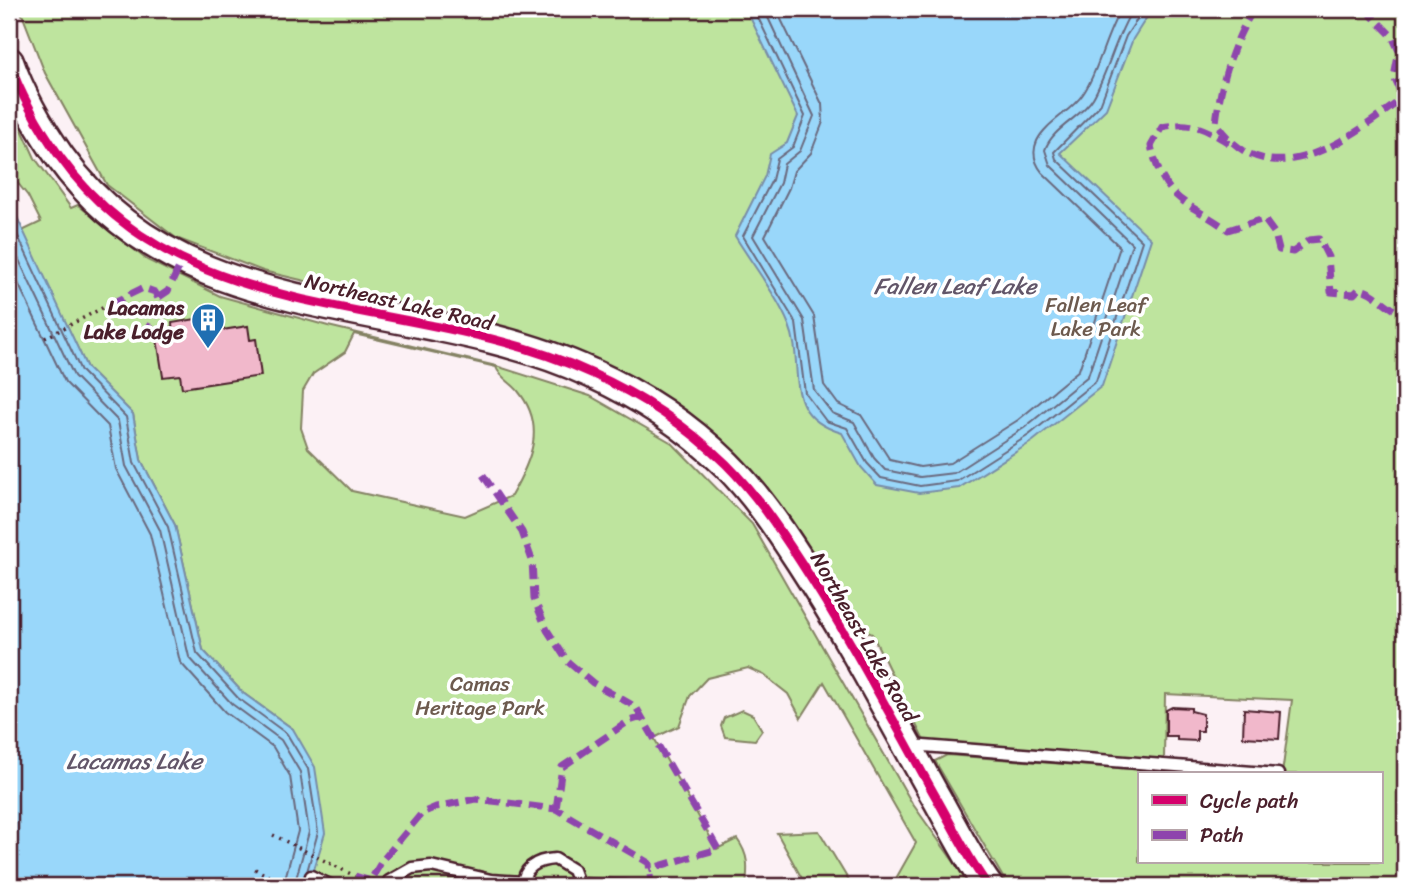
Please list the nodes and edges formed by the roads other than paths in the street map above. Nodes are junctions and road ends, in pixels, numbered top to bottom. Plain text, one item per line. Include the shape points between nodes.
1 (9, 61) edge
2 (907, 745) junction
3 (1252, 772) edge
4 (311, 876) dead end
5 (981, 882) edge
6 (522, 884) edge
7 (579, 885) edge
8 (332, 886) edge
9 (387, 886) edge
10 (626, 886) edge

1 - 2 main road, Northeast Lake Road via 42,132 75,178 132,232 167,254 253,287 526,350 589,371 682,427 726,464 767,511 826,600
2 - 3 lane
2 - 5 main road, Northeast Lake Road
4 - 8 lane
6 - 7 lane via 534,864 555,859 573,870
6 - 9 lane via 431,866 412,868
7 - 10 lane

